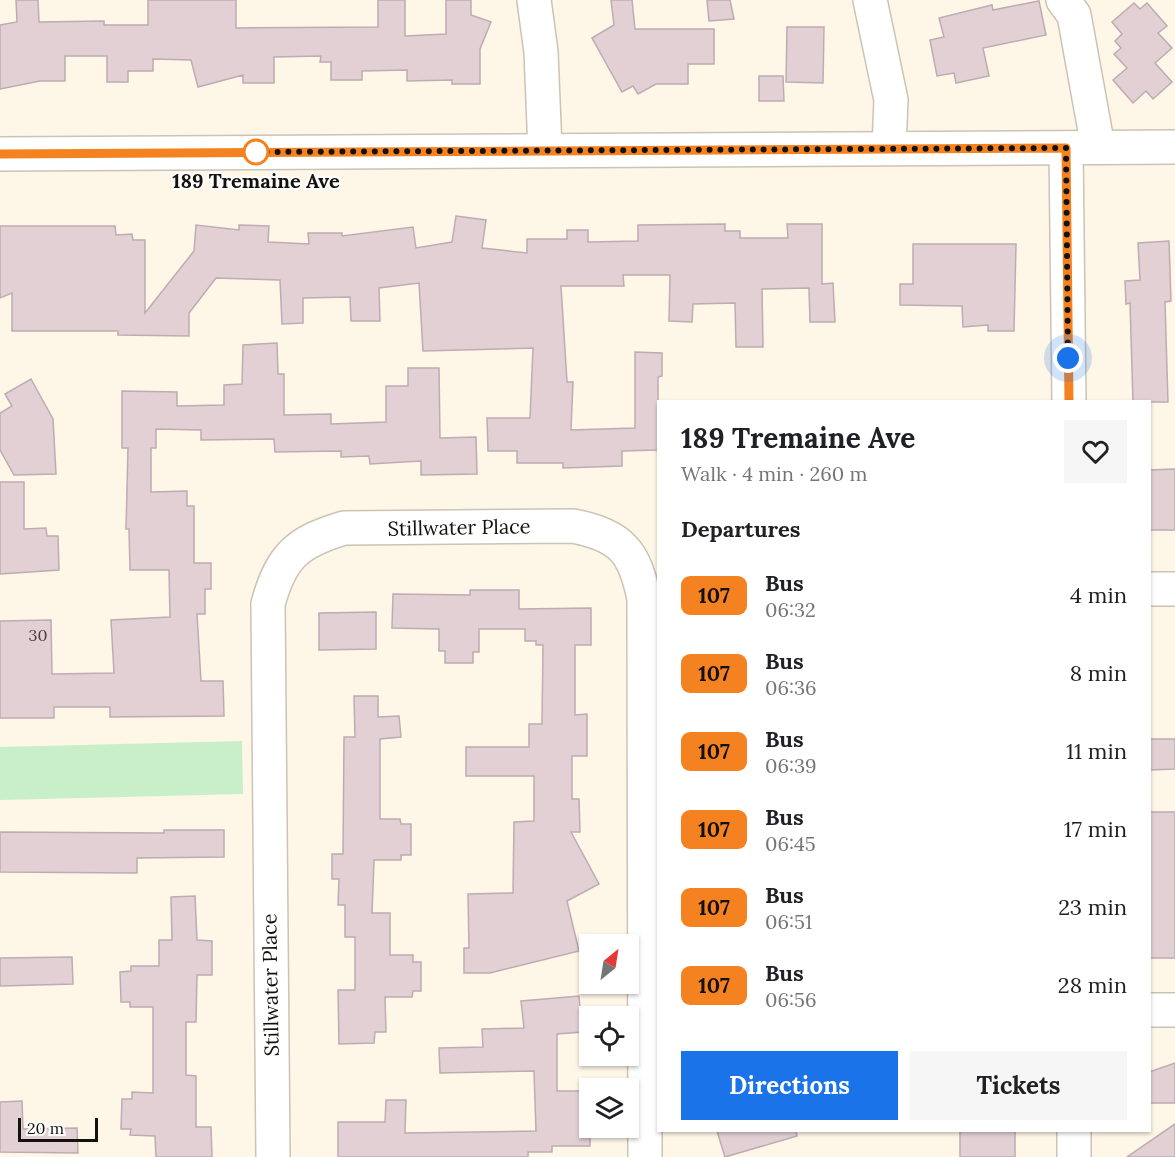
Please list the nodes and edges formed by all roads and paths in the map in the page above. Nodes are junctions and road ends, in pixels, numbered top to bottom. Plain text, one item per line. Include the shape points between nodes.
1 (534, 0) edge
2 (870, 0) edge
3 (1063, 0) edge
4 (1175, 147) edge
5 (889, 148) junction
6 (1082, 148) junction
7 (545, 150) junction
8 (0, 154) edge
9 (1069, 400) edge
10 (1151, 589) edge
11 (1175, 589) edge
12 (1151, 1010) edge
13 (1175, 1010) edge
14 (1074, 1132) edge
15 (273, 1157) edge
16 (645, 1157) edge
17 (1074, 1157) edge

1 - 7 street via 541,52
2 - 5 street via 891,100
3 - 6 street via 1074,15
4 - 6 street
5 - 6 street
5 - 7 street
6 - 9 street
7 - 8 street
10 - 11 street
12 - 13 street
14 - 17 street
15 - 16 street, Stillwater Place via 268,615 274,581 284,561 300,545 344,528 573,526 604,535 630,554 644,600

